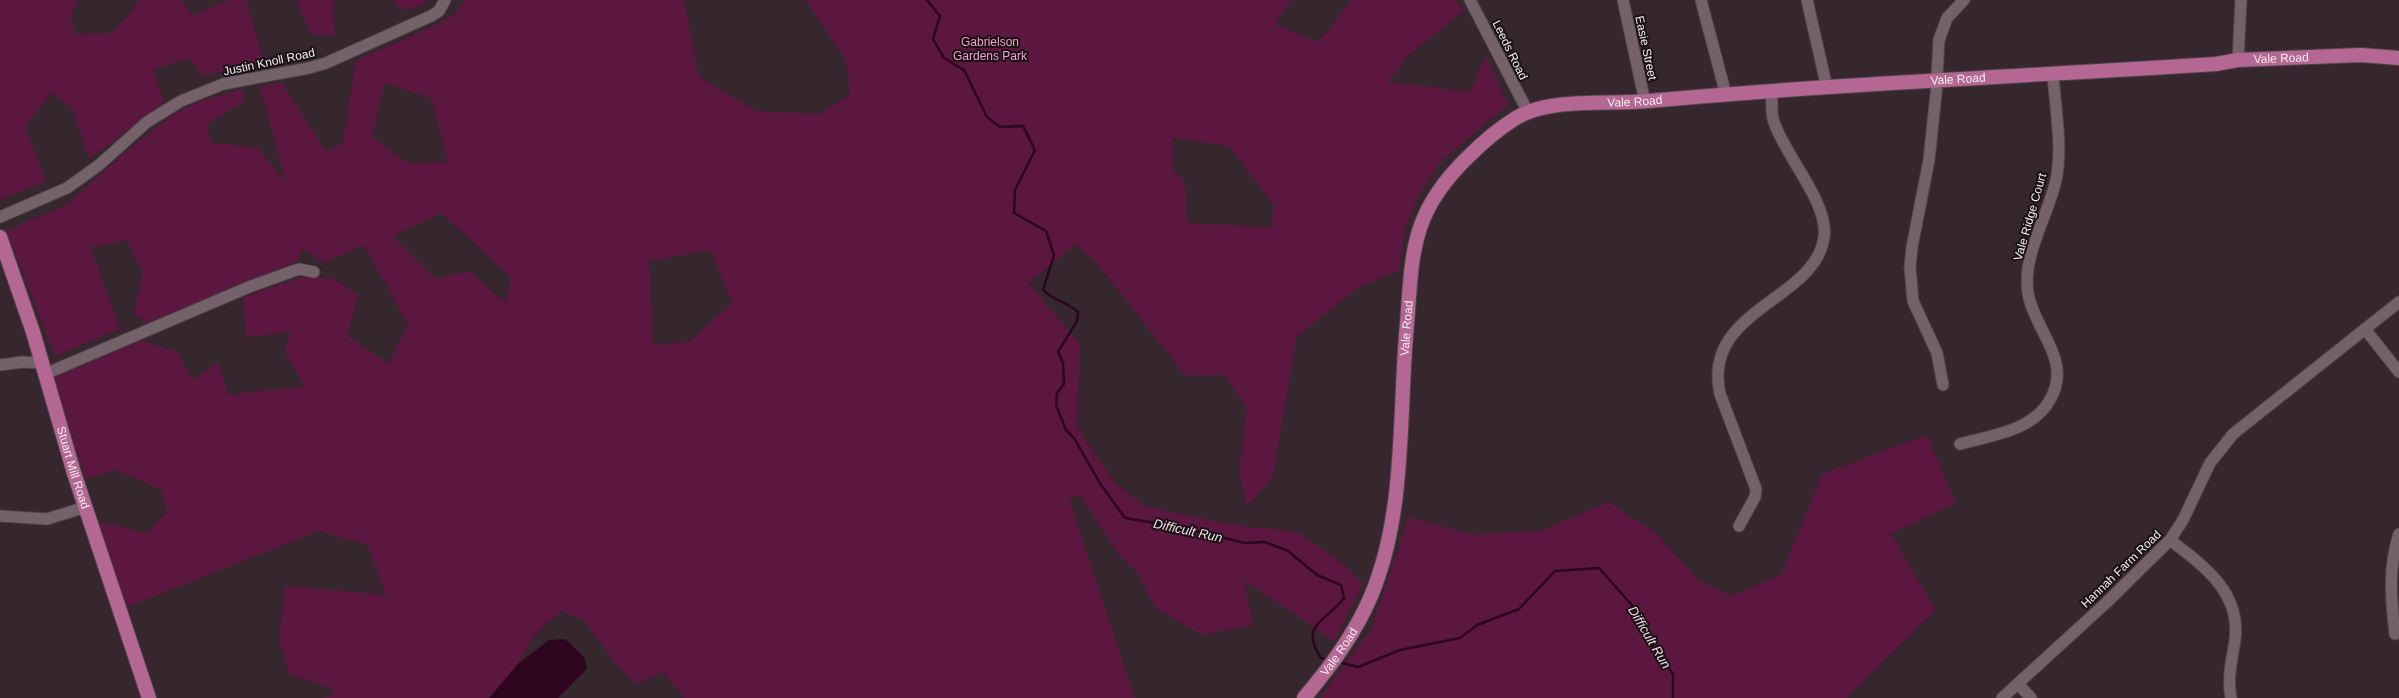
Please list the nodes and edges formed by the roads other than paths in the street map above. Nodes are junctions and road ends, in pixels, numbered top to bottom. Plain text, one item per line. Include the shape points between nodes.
1 (445, 0) edge
2 (1470, 0) edge
3 (1623, 0) edge
4 (1701, 0) edge
5 (1807, 0) edge
6 (1964, 0) edge
7 (2241, 0) edge
8 (2399, 58) edge
9 (2238, 60) junction
10 (2053, 74) junction
11 (1937, 80) junction
12 (1827, 88) junction
13 (1771, 92) junction
14 (1726, 95) junction
15 (1645, 102) junction
16 (1528, 112) junction
17 (0, 217) edge
18 (0, 237) edge
19 (314, 272) dead end
20 (2399, 302) edge
21 (2366, 329) junction
22 (0, 365) edge
23 (44, 368) junction
24 (2399, 372) edge
25 (1943, 385) dead end
26 (1960, 444) dead end
27 (86, 507) junction
28 (0, 516) edge
29 (1739, 526) dead end
30 (2399, 534) edge
31 (2170, 540) junction
32 (2395, 634) dead end
33 (2018, 684) junction
34 (149, 698) edge
35 (1304, 698) edge
36 (2002, 698) edge
37 (2030, 698) edge
38 (2231, 698) edge

1 - 17 street, Justin Knoll Road via 439,11 431,16 326,63 302,70 223,84 181,101 129,136 77,181 51,196
2 - 16 street, Leeds Road
3 - 15 street, Easie Street
4 - 14 street
5 - 12 street
6 - 11 street via 1954,9 1942,29
7 - 9 street
8 - 9 main road, Vale Road via 2361,55
9 - 10 main road, Vale Road via 2216,64
10 - 11 main road, Vale Road
10 - 26 street, Vale Ridge Court via 2058,148 2056,179 2027,276 2028,294 2056,361 2058,378 2042,412 2028,423
11 - 12 main road, Vale Road
11 - 25 street via 1929,160 1912,247 1910,286 1916,312 1937,353
12 - 13 main road, Vale Road
13 - 14 main road, Vale Road
13 - 29 street via 1774,123 1818,204 1824,221 1825,235 1820,253 1814,262 1740,326 1727,344 1718,365 1717,383 1720,394 1756,489 1755,497
14 - 15 main road, Vale Road
15 - 16 main road, Vale Road via 1555,106
16 - 35 main road, Vale Road via 1495,133 1457,167 1434,196 1420,226 1410,283 1391,521 1379,574 1358,622 1327,670
18 - 23 main road, Stuart Mill Road
19 - 23 street via 307,269 292,271
20 - 21 street, Hannah Farm Road
21 - 24 street
21 - 31 street, Hannah Farm Road via 2233,434 2210,463 2183,520
22 - 23 street via 22,362
23 - 27 main road, Stuart Mill Road
27 - 28 street via 47,519
27 - 34 main road, Stuart Mill Road
30 - 32 street via 2391,565 2390,584
31 - 33 street, Hannah Farm Road
31 - 38 street via 2212,574 2224,588 2232,604 2235,636 2229,676
33 - 36 street, Hannah Farm Road
33 - 37 street

